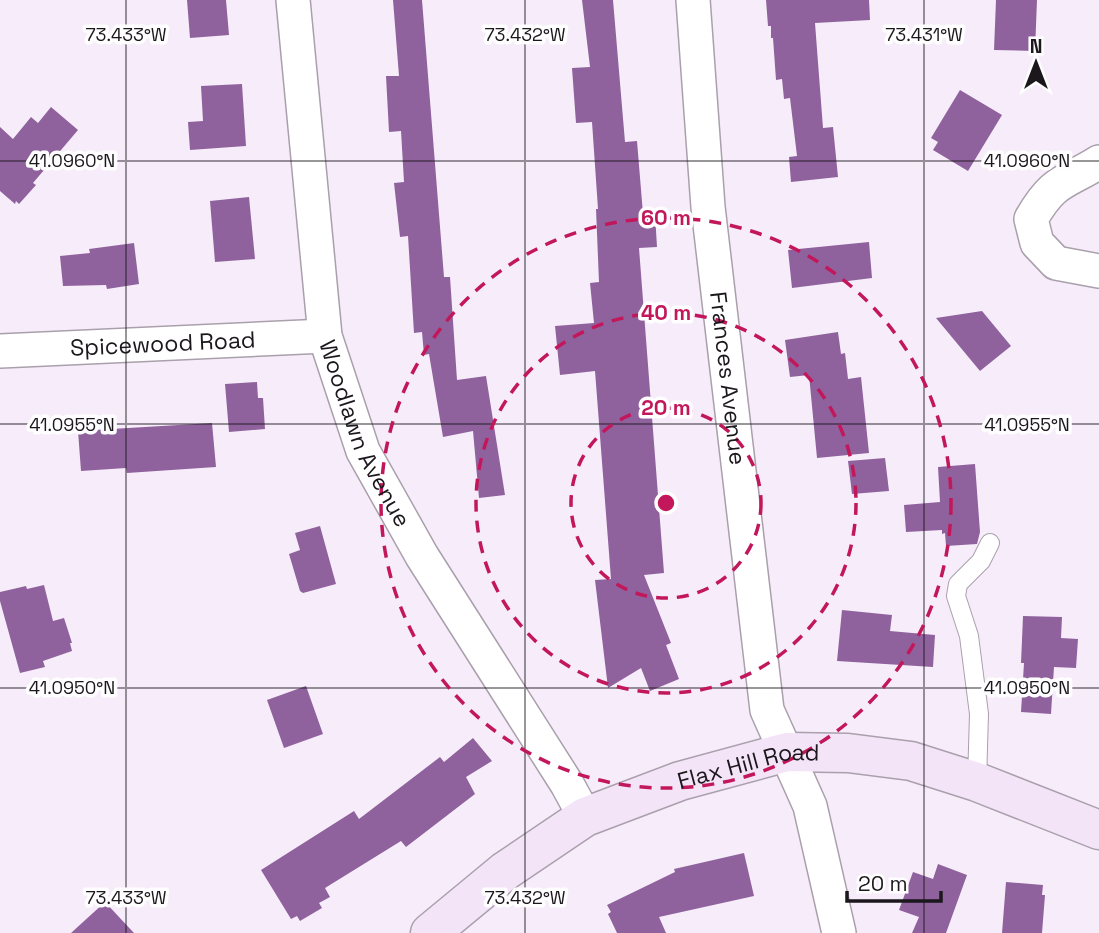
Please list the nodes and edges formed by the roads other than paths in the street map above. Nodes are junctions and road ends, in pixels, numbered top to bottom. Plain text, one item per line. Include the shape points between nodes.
1 (293, 0) edge
2 (693, 0) edge
3 (1099, 162) edge
4 (1099, 271) edge
5 (325, 336) junction
6 (0, 351) edge
7 (990, 543) dead end
8 (787, 752) junction
9 (977, 782) junction
10 (585, 817) junction
11 (1099, 830) edge
12 (430, 933) edge
13 (839, 933) edge

1 - 5 street, Woodlawn Avenue
2 - 8 street, Frances Avenue via 708,207 767,710
3 - 4 street via 1061,181 1043,197 1031,219 1037,243 1056,262
5 - 6 street, Spicewood Road
5 - 10 street, Woodlawn Avenue via 363,451 422,556
7 - 9 lane via 981,561 958,584 956,596 969,636 979,714
8 - 9 main road, Flax Hill Road via 911,761
8 - 10 main road, Flax Hill Road via 680,781
8 - 13 street, Frances Avenue via 810,806
9 - 11 main road, Flax Hill Road
10 - 12 main road, Flax Hill Road via 505,871

